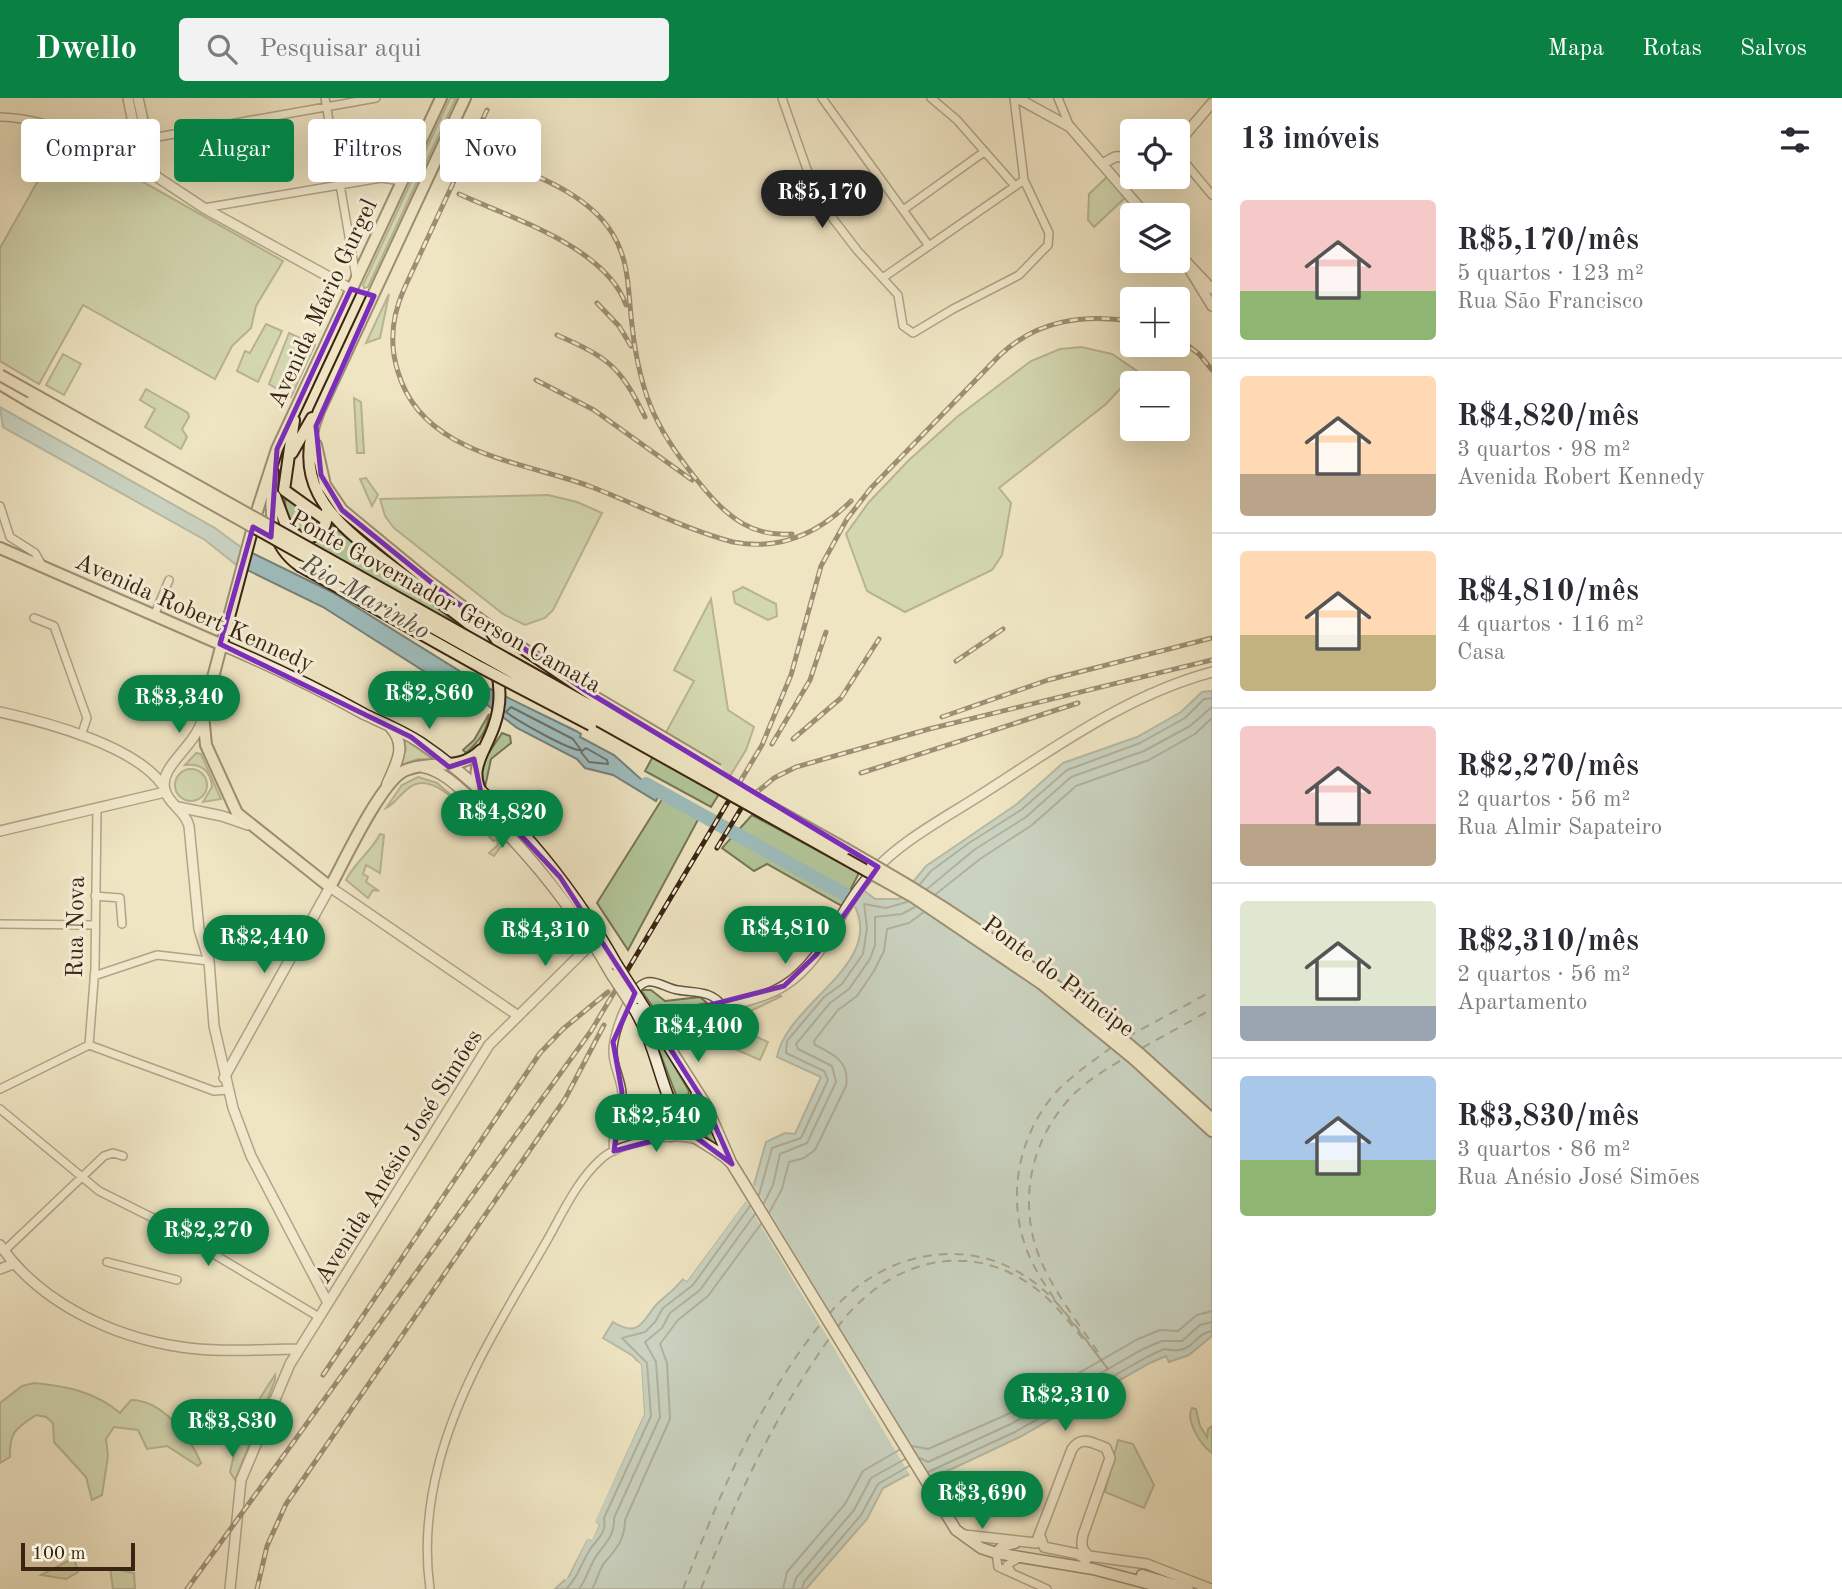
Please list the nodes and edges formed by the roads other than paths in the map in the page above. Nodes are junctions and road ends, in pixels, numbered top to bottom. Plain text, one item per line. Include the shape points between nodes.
1 (128, 98) edge
2 (138, 98) edge
3 (376, 98) edge
4 (441, 98) edge
5 (465, 98) edge
6 (782, 98) edge
7 (822, 98) edge
8 (931, 98) edge
9 (1015, 98) edge
10 (1058, 98) edge
11 (325, 102) edge
12 (1212, 103) edge
13 (0, 117) edge
14 (21, 119) edge
15 (131, 119) edge
16 (142, 119) edge
17 (1070, 127) junction
18 (1190, 129) edge
19 (426, 130) edge
20 (160, 136) edge
21 (984, 152) junction
22 (1120, 157) edge
23 (1102, 164) junction
24 (1190, 168) edge
25 (160, 177) edge
26 (1024, 180) junction
27 (356, 182) edge
28 (402, 182) edge
29 (338, 185) junction
30 (1015, 186) junction
31 (1212, 195) edge
32 (1136, 203) edge
33 (204, 208) junction
34 (903, 210) junction
35 (929, 246) junction
36 (1190, 267) edge
37 (1190, 270) edge
38 (357, 277) junction
39 (884, 277) junction
40 (351, 289) junction
41 (1212, 289) edge
42 (374, 296) junction
43 (1212, 306) edge
44 (0, 375) edge
45 (0, 384) edge
46 (322, 406) junction
47 (296, 407) junction
48 (277, 449) junction
49 (288, 461) junction
50 (272, 484) junction
51 (0, 506) edge
52 (327, 513) junction
53 (0, 548) edge
54 (43, 568) junction
55 (169, 580) dead end
56 (155, 616) junction
57 (34, 618) dead end
58 (220, 644) junction
59 (1212, 672) edge
60 (0, 712) edge
61 (202, 715) junction
62 (389, 727) junction
63 (81, 736) junction
64 (481, 750) junction
65 (138, 763) junction
66 (172, 764) junction
67 (449, 766) junction
68 (419, 767) junction
69 (709, 783) junction
70 (385, 788) junction
71 (164, 789) junction
72 (485, 798) junction
73 (177, 806) junction
74 (97, 809) junction
75 (248, 825) junction
76 (0, 831) edge
77 (846, 849) junction
78 (868, 872) junction
79 (330, 887) junction
80 (95, 896) junction
81 (0, 924) edge
82 (122, 924) dead end
83 (94, 925) junction
84 (593, 942) junction
85 (209, 961) junction
86 (94, 976) junction
87 (635, 1002) junction
88 (722, 1005) junction
89 (688, 1012) junction
90 (517, 1016) junction
91 (652, 1020) junction
92 (89, 1045) junction
93 (673, 1054) junction
94 (224, 1077) junction
95 (0, 1089) edge
96 (228, 1090) junction
97 (697, 1091) junction
98 (0, 1109) edge
99 (1212, 1119) edge
100 (683, 1126) junction
101 (1212, 1131) edge
102 (671, 1136) junction
103 (699, 1142) junction
104 (614, 1151) junction
105 (123, 1156) dead end
106 (732, 1164) junction
107 (82, 1178) junction
108 (2, 1248) edge
109 (107, 1262) dead end
110 (13, 1264) junction
111 (0, 1269) edge
112 (177, 1280) dead end
113 (328, 1303) junction
114 (319, 1317) junction
115 (299, 1349) junction
116 (956, 1530) junction
117 (1040, 1536) junction
118 (1015, 1543) junction
119 (996, 1553) junction
120 (1019, 1558) junction
121 (1093, 1569) junction
122 (1018, 1577) junction
123 (230, 1589) edge
124 (430, 1589) edge
125 (1047, 1589) edge
126 (1168, 1589) edge
127 (1188, 1589) edge
128 (1211, 1589) edge

1 - 15 street
2 - 16 street
3 - 11 street
4 - 19 main road, Avenida Mário Gurgel
5 - 42 main road, Avenida Mário Gurgel
6 - 39 street via 817,198
7 - 34 street
8 - 21 street
9 - 17 street
9 - 26 street
10 - 17 street
11 - 20 street
11 - 29 street
12 - 18 street
13 - 14 street
17 - 23 street
21 - 30 street
21 - 34 street
22 - 23 street
23 - 32 street
24 - 31 street
25 - 33 street
26 - 30 street
26 - 39 street via 1049,233 1046,248 1019,275 914,334 903,326 901,300
27 - 29 street
28 - 38 main road, Avenida Mário Gurgel
29 - 33 street
29 - 38 street
30 - 35 street
33 - 40 street
34 - 35 street
35 - 39 street
36 - 41 street
37 - 43 street
38 - 40 main road, Avenida Mário Gurgel
40 - 42 main road
40 - 47 main road, Avenida Mário Gurgel
42 - 46 main road, Avenida Mário Gurgel
44 - 77 main road, Ponte Governador Gerson Camata, bridge
45 - 69 main road, Ponte Governador Gerson Camata, bridge
46 - 49 main road
46 - 52 main road via 310,441 309,462
46 - 77 main road, bridge via 316,453 325,485 336,502 377,540 485,623 595,697
47 - 48 main road, Avenida Mário Gurgel
47 - 49 main road
48 - 50 main road
48 - 58 main road
49 - 52 main road via 284,490 323,518
50 - 52 main road via 283,521 296,536 317,535 326,524
50 - 69 main road, bridge via 274,535 300,566 526,692
51 - 54 street via 10,537 35,553
52 - 64 main road via 475,629 488,645 499,679 496,719
53 - 54 main road, Avenida Robert Kennedy
54 - 56 main road, Avenida Robert Kennedy
55 - 56 street
56 - 58 main road, Avenida Robert Kennedy
57 - 63 street via 54,626 87,718
58 - 61 main road
58 - 62 main road, Avenida Robert Kennedy
59 - 78 street via 1146,696 1083,729
60 - 63 street
61 - 66 street via 191,744
61 - 75 main road via 204,739 214,766 233,808
62 - 67 main road, Avenida Robert Kennedy via 421,743
62 - 70 main road via 398,738 400,752
63 - 65 street
64 - 67 main road via 470,760
64 - 72 main road via 476,774
65 - 66 street
65 - 71 street
66 - 71 street via 164,777
67 - 68 main road
67 - 72 main road, Avenida Robert Kennedy
68 - 70 main road via 402,771
68 - 84 main road, Avenida Robert Kennedy via 447,778 508,834 552,883
69 - 78 main road, Ponte Governador Gerson Camata, bridge
70 - 79 main road
71 - 73 street
71 - 74 street
72 - 87 main road, Avenida Robert Kennedy, bridge via 560,877 617,965
73 - 75 street
73 - 85 street via 189,826 199,929
74 - 76 street
74 - 80 street, Rua Nova
75 - 79 main road
77 - 78 main road, Ponte Governador Gerson Camata
78 - 88 street via 810,963 784,986
78 - 99 main road, Ponte do Príncipe, bridge via 946,907 1047,977
78 - 101 main road, Ponte do Príncipe, bridge via 950,920 1042,984
79 - 90 street
79 - 94 street
80 - 82 street via 120,898
80 - 83 street, Rua Nova
81 - 83 street
83 - 86 street, Rua Nova
84 - 87 main road, Avenida Robert Kennedy, bridge
84 - 90 street, Avenida Anésio José Simões
85 - 86 street via 157,955
85 - 94 street
86 - 92 street, Rua Nova
87 - 91 main road, Avenida Robert Kennedy
87 - 100 main road, Avenida Robert Kennedy
88 - 89 street
88 - 104 street via 708,994 654,982 638,989 613,1042 622,1092
89 - 91 street
89 - 93 street via 675,1030
90 - 113 street, Avenida Anésio José Simões via 484,1053
91 - 93 main road, Avenida Robert Kennedy
92 - 95 street
92 - 96 street via 214,1091
93 - 97 main road
94 - 96 street
96 - 113 street via 251,1156
97 - 100 main road via 695,1111
97 - 106 main road
98 - 107 street
100 - 102 main road
100 - 103 main road, Avenida Robert Kennedy
102 - 103 street
102 - 104 street
103 - 106 main road, Avenida Robert Kennedy
104 - 124 street via 598,1162 575,1192 488,1340 466,1387 432,1491 427,1535
105 - 107 street via 106,1155
106 - 116 main road
107 - 108 street
107 - 114 street
108 - 110 street
109 - 112 street
110 - 111 street
110 - 115 street via 53,1299 133,1336 192,1348
113 - 114 street, Avenida Anésio José Simões
114 - 115 street, Avenida Anésio José Simões
115 - 123 street, Avenida Anésio José Simões via 242,1474
116 - 118 street via 975,1538
116 - 119 main road
117 - 118 street via 1034,1544
117 - 121 street via 1044,1547 1078,1554
117 - 128 street via 1075,1444 1086,1440 1106,1448 1110,1458 1081,1544 1089,1556 1147,1564
118 - 119 main road
119 - 120 main road
119 - 122 street via 998,1567
120 - 121 main road
120 - 122 street via 1007,1565
121 - 126 main road
121 - 127 main road via 1157,1578
122 - 125 street

